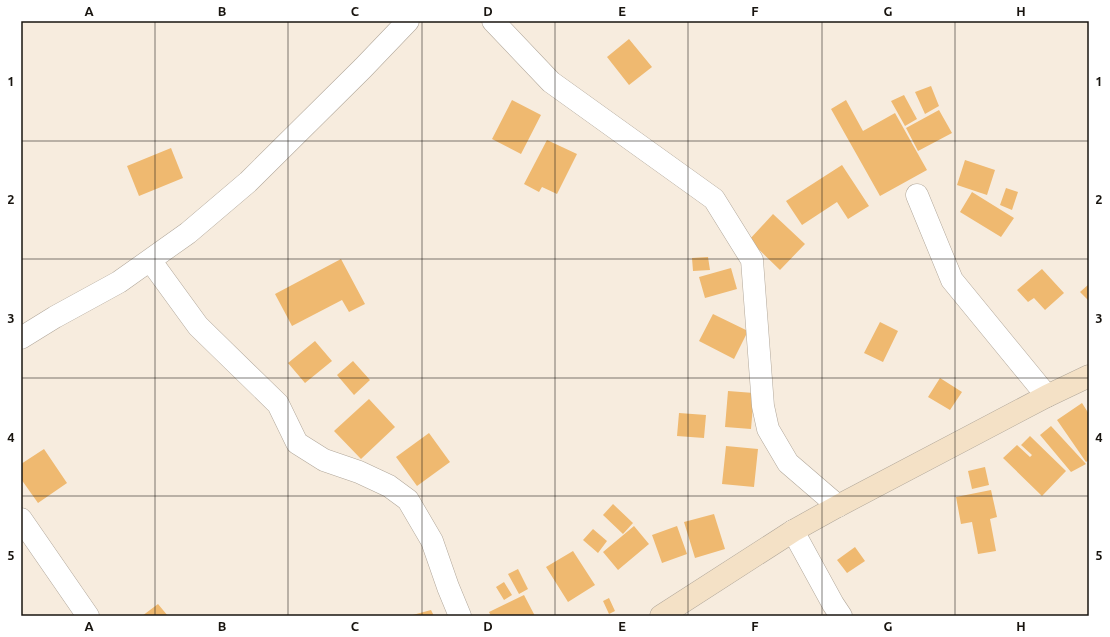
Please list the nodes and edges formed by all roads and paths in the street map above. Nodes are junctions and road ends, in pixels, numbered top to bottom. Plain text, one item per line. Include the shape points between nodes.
1 (408, 21) edge
2 (493, 21) edge
3 (917, 195) dead end
4 (150, 260) junction
5 (21, 338) edge
6 (1088, 380) edge
7 (1047, 396) junction
8 (838, 506) junction
9 (21, 519) edge
10 (794, 531) junction
11 (88, 616) edge
12 (460, 616) edge
13 (661, 616) edge
14 (840, 616) edge

1 - 4 street via 248,182 188,233
2 - 8 street via 551,82 714,199 752,260 763,406 768,429 788,463
3 - 7 street via 952,280
4 - 5 street via 119,282
4 - 12 street via 198,326 278,404 297,443 324,460 389,486 408,500 432,541
6 - 7 street
7 - 8 street
8 - 10 street
9 - 11 street
10 - 13 street
10 - 14 street

